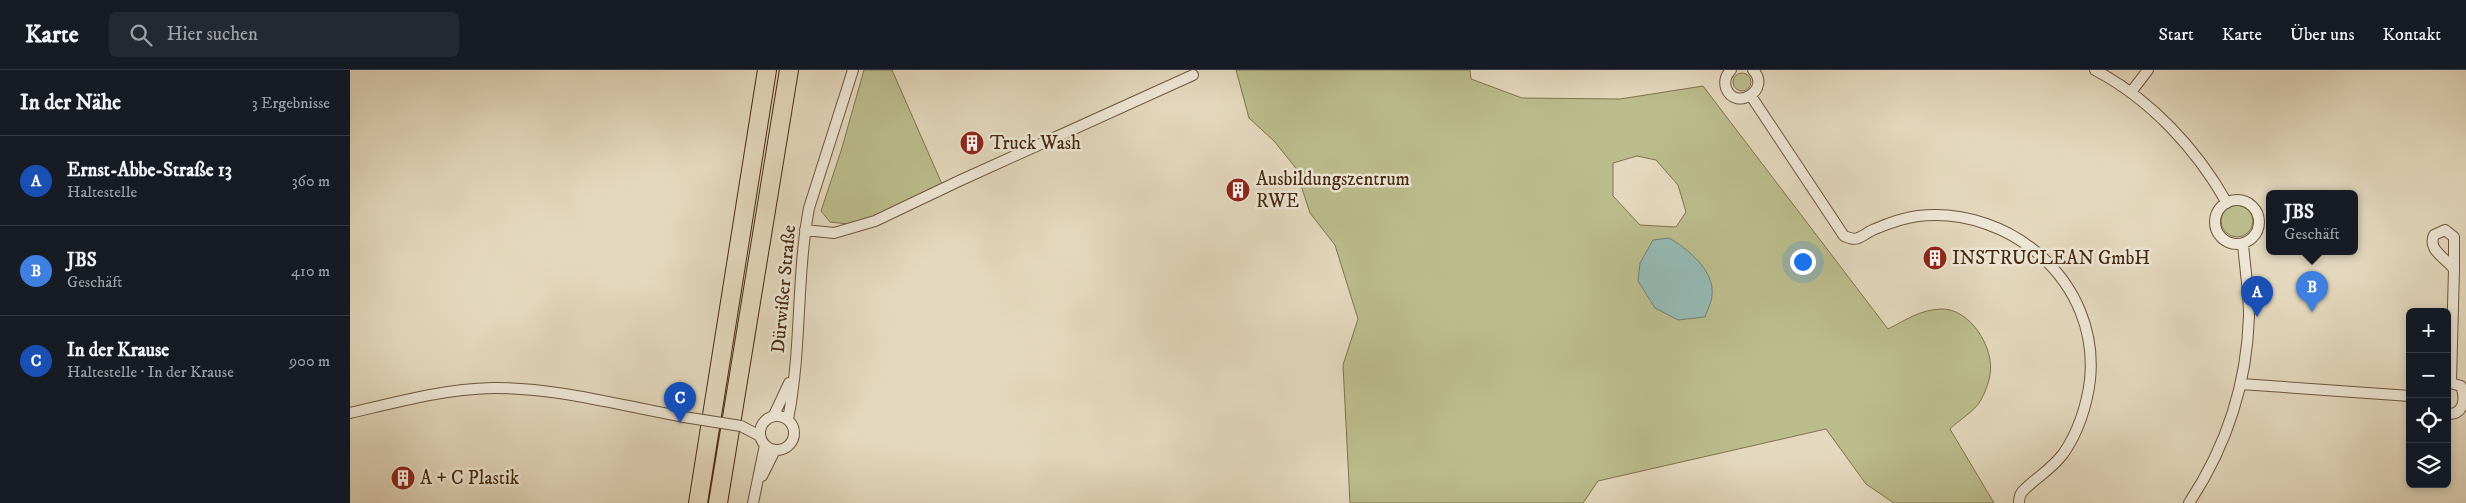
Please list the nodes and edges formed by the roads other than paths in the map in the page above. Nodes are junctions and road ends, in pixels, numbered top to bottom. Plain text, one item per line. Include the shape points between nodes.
1 (767, 70) edge
2 (789, 70) edge
3 (852, 70) edge
4 (1730, 70) edge
5 (2095, 70) edge
6 (2148, 70) edge
7 (1757, 71) edge
8 (1193, 75) dead end
9 (2131, 92) junction
10 (1751, 96) junction
11 (2227, 203) junction
12 (805, 230) junction
13 (2243, 244) junction
14 (2454, 269) dead end
15 (2450, 353) edge
16 (794, 368) junction
17 (2451, 383) edge
18 (2241, 384) junction
19 (2406, 396) edge
20 (350, 413) edge
21 (2451, 413) edge
22 (774, 415) junction
23 (788, 418) junction
24 (759, 433) junction
25 (775, 450) junction
26 (757, 485) junction
27 (698, 503) edge
28 (718, 503) edge
29 (753, 503) edge
30 (2018, 503) edge
31 (2189, 503) edge

1 - 27 highway
2 - 28 highway
3 - 12 street, Dürwißer Straße
4 - 10 street via 1726,86 1731,95 1741,99
5 - 9 street
6 - 9 street
7 - 10 street via 1758,84
8 - 12 street via 875,221 834,233
9 - 11 street via 2176,133 2203,165
10 - 30 street via 1844,236 1858,238 1894,221 1917,216 1970,218 2018,237 2060,274 2083,319 2090,380 2084,408 2064,452 2053,466 2022,492
11 - 13 street via 2218,211 2214,224 2216,230 2229,243
11 - 13 street via 2246,203 2256,212 2256,232
12 - 16 street, Dürwißer Straße
13 - 18 street via 2249,316
14 - 15 street
16 - 22 street, Dürwißer Straße
16 - 23 street, Dürwißer Straße
17 - 21 street via 2461,386 2466,401 2460,410
18 - 19 street
18 - 31 street via 2222,442
20 - 24 street, bridge via 445,392 493,388 548,392 741,426
22 - 23 street
22 - 24 street
23 - 25 street via 794,439 789,445
24 - 25 street
24 - 26 street
25 - 26 street
26 - 29 street

